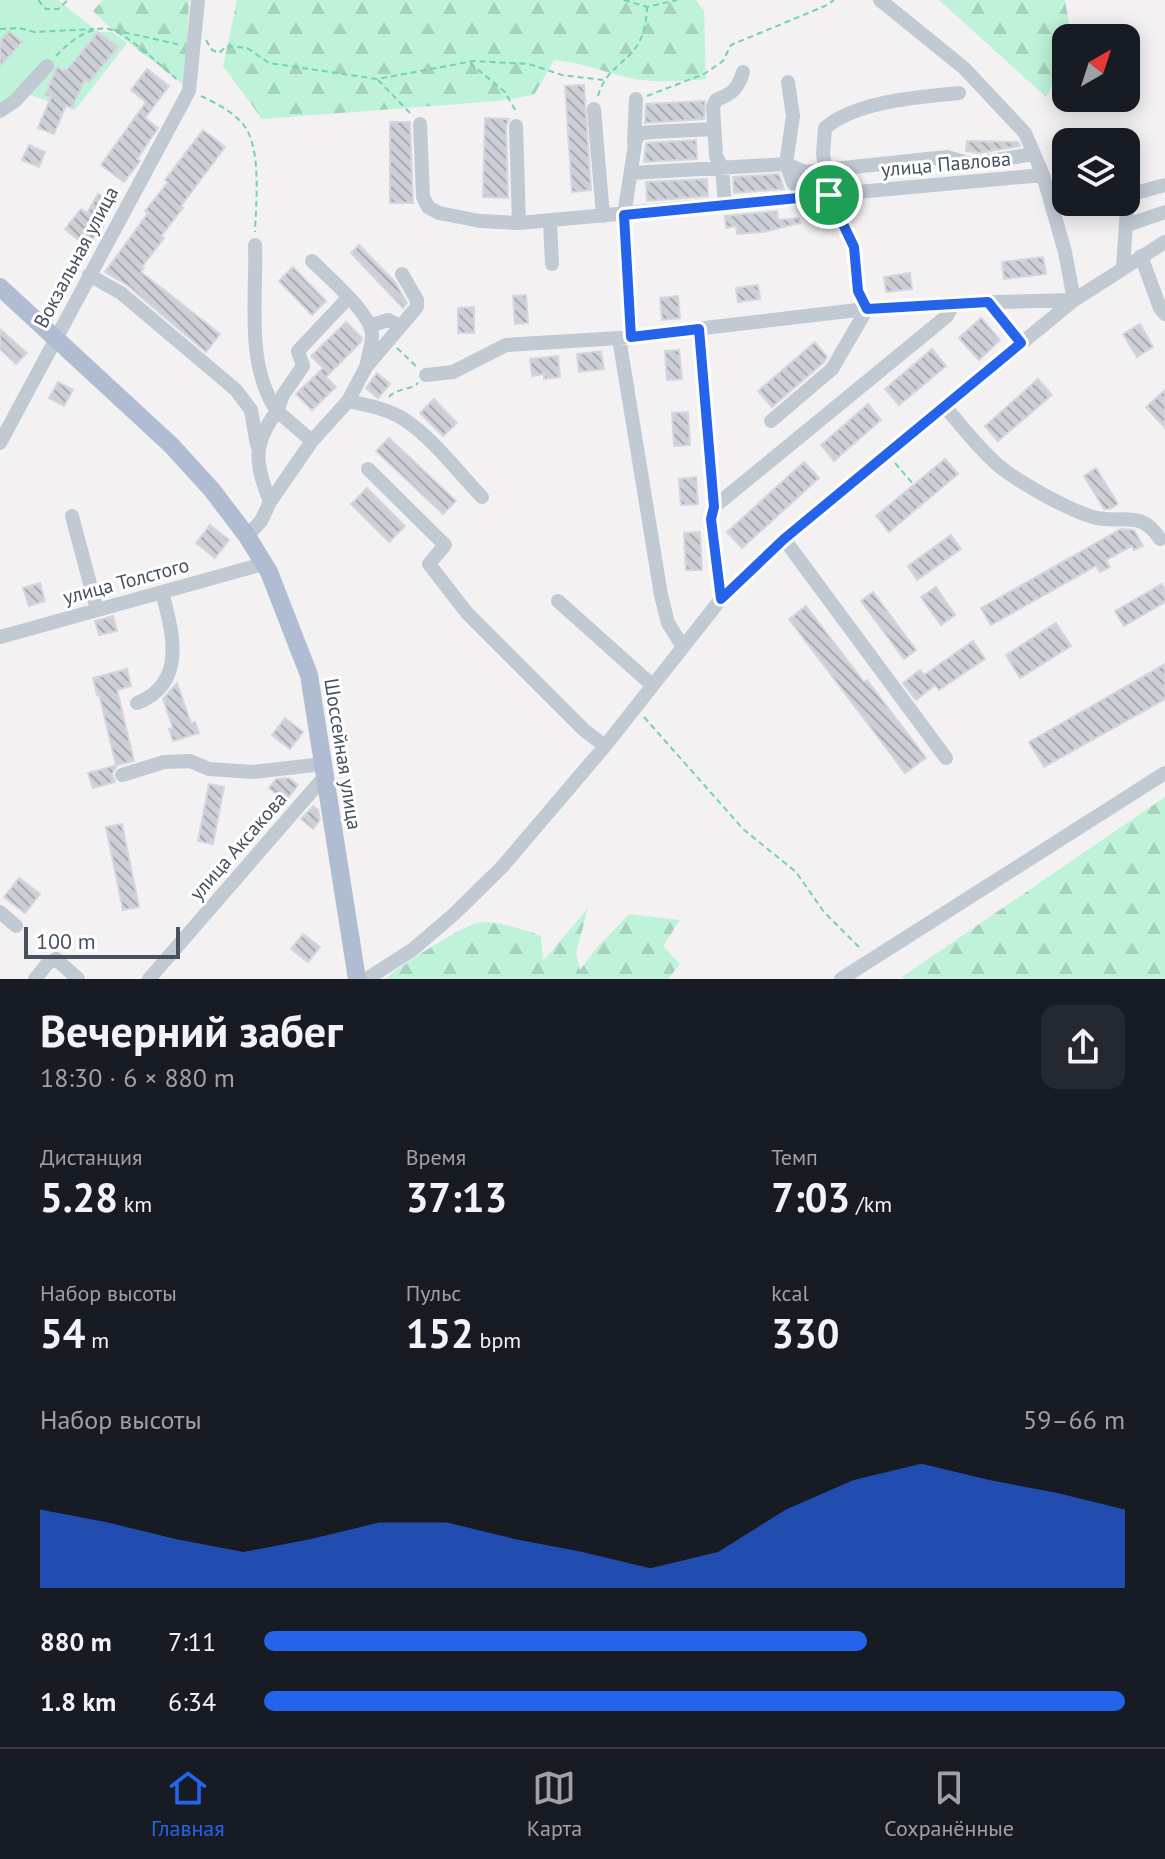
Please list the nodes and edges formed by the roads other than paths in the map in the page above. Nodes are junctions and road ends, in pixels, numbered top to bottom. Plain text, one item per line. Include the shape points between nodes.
1 (198, 0) edge
2 (880, 0) edge
3 (47, 66) road end
4 (743, 72) dead end
5 (788, 82) dead end
6 (959, 93) dead end
7 (636, 99) road end
8 (594, 109) road end
9 (0, 111) edge
10 (420, 124) road end
11 (516, 126) road end
12 (714, 129) junction
13 (634, 143) junction
14 (1034, 154) junction
15 (786, 164) junction
16 (722, 168) junction
17 (825, 169) junction
18 (632, 173) junction
19 (1043, 175) junction
20 (1165, 185) edge
21 (829, 195) junction
22 (808, 197) junction
23 (725, 205) junction
24 (1165, 212) edge
25 (624, 215) junction
26 (603, 216) junction
27 (550, 221) junction
28 (519, 223) junction
29 (1127, 225) junction
30 (1164, 244) edge
31 (255, 245) road end
32 (1141, 256) junction
33 (312, 261) dead end
34 (552, 264) dead end
35 (1123, 267) junction
36 (402, 274) dead end
37 (89, 275) junction
38 (0, 287) edge
39 (348, 298) junction
40 (1074, 300) junction
41 (988, 302) junction
42 (954, 303) junction
43 (867, 309) junction
44 (1165, 314) edge
45 (370, 326) junction
46 (400, 326) junction
47 (699, 329) junction
48 (55, 338) junction
49 (625, 338) junction
50 (1021, 343) junction
51 (366, 367) junction
52 (426, 375) road end
53 (348, 401) junction
54 (944, 406) junction
55 (277, 411) junction
56 (771, 421) dead end
57 (312, 441) junction
58 (0, 443) edge
59 (257, 446) junction
60 (368, 469) dead end
61 (482, 497) dead end
62 (270, 502) junction
63 (72, 516) dead end
64 (247, 536) junction
65 (784, 539) junction
66 (1160, 539) dead end
67 (263, 564) junction
68 (162, 592) junction
69 (558, 601) dead end
70 (97, 610) junction
71 (0, 637) edge
72 (683, 647) junction
73 (652, 685) junction
74 (137, 703) dead end
75 (605, 746) junction
76 (946, 758) dead end
77 (324, 770) junction
78 (1165, 773) edge
79 (122, 775) dead end
80 (0, 912) edge
81 (16, 926) dead end
82 (35, 979) edge
83 (78, 979) edge
84 (149, 979) edge
85 (357, 979) edge
86 (367, 979) edge
87 (841, 979) edge

1 - 37 street, Вокзальная улица via 189,91
2 - 14 street via 964,68 1025,133
3 - 9 street
4 - 12 street via 739,86 714,103
5 - 15 street via 793,116
6 - 17 street via 860,109 833,121 822,141
7 - 13 street
8 - 26 street
10 - 28 street, улица Павлова via 423,197 428,207 480,221
11 - 28 street
12 - 13 street via 642,133
12 - 16 street
13 - 18 street
14 - 17 street via 971,164 947,157
14 - 19 street
15 - 16 street
15 - 17 street via 805,172
15 - 22 street via 793,183
16 - 18 street
16 - 23 street
17 - 21 street
18 - 25 street
19 - 21 street, улица Павлова
19 - 40 street
20 - 29 street via 1128,195
21 - 22 street, улица Павлова
21 - 43 street via 854,247 858,291
22 - 23 street, улица Павлова
23 - 25 street, улица Павлова
24 - 29 street
25 - 26 street, улица Павлова
25 - 49 street
26 - 27 street, улица Павлова
27 - 28 street, улица Павлова
27 - 34 street
29 - 35 street
30 - 32 street
31 - 55 street via 257,368
32 - 35 street
32 - 44 street
33 - 39 street
35 - 40 street
36 - 46 street via 417,307
37 - 48 street, Вокзальная улица
37 - 59 street via 121,293 236,390 251,410
38 - 48 main road, Шоссейная улица
39 - 45 street
39 - 55 street via 298,351 303,366
40 - 41 street
40 - 50 street
41 - 42 street
41 - 50 street
42 - 43 street
42 - 47 street via 947,316 714,507
43 - 47 street
43 - 56 street via 832,369
45 - 46 street via 388,320
45 - 51 street
46 - 51 street
47 - 49 street
48 - 58 street, Вокзальная улица
48 - 64 main road, Шоссейная улица via 171,445
49 - 52 street via 506,345 453,372
49 - 72 street via 661,595 668,623
50 - 54 street
51 - 53 street
53 - 57 street
53 - 61 street via 380,408 416,428
54 - 65 street
54 - 66 street via 1001,467 1094,518 1138,519
55 - 57 street
55 - 59 street
57 - 62 street
59 - 62 street
60 - 75 street via 445,545 429,564 467,613
62 - 64 street
63 - 70 street
64 - 67 main road, Шоссейная улица
65 - 72 street via 721,599
65 - 76 street
67 - 68 street, улица Толстого
67 - 77 main road, Шоссейная улица via 309,675
68 - 70 street, улица Толстого
68 - 74 street via 174,665 159,689
69 - 73 street
70 - 71 street, улица Толстого
72 - 73 street
73 - 75 street
75 - 86 street via 502,867 453,915
77 - 79 street via 253,772 209,769 190,761 164,762
77 - 84 street, улица Аксакова
77 - 85 main road, Шоссейная улица
78 - 87 street
80 - 81 street
82 - 83 street via 56,959

